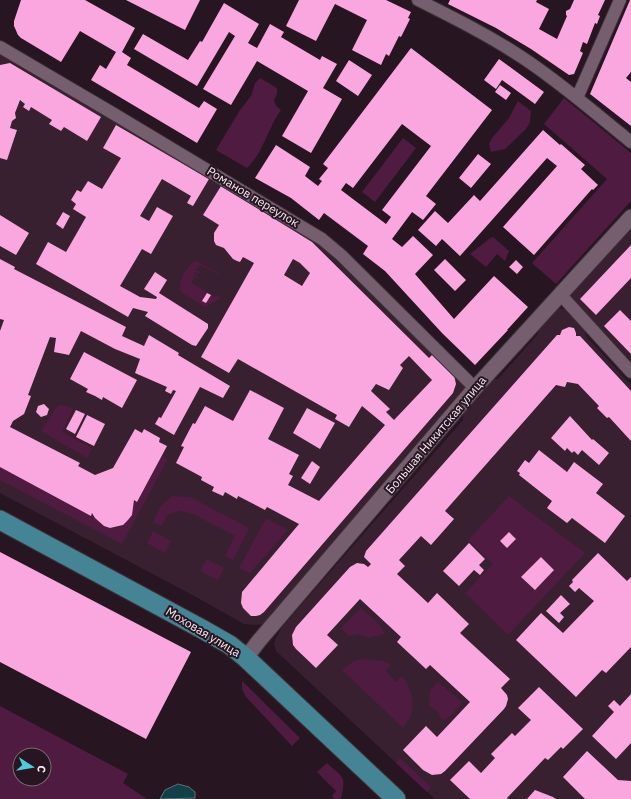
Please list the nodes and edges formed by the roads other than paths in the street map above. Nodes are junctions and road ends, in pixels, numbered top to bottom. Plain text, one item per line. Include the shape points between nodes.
1 (418, 0) edge
2 (620, 0) edge
3 (0, 47) edge
4 (577, 98) junction
5 (631, 142) edge
6 (631, 217) edge
7 (560, 294) junction
8 (631, 372) edge
9 (475, 388) junction
10 (0, 520) edge
11 (246, 658) junction
12 (396, 799) edge

1 - 4 street via 507,48
2 - 4 street
3 - 9 street, Романов переулок via 317,236 341,255
4 - 5 street
6 - 7 street, Большая Никитская улица
7 - 8 street
7 - 9 street, Большая Никитская улица
9 - 11 street, Большая Никитская улица
10 - 11 main road, Моховая улица via 202,629
11 - 12 main road, Моховая улица

